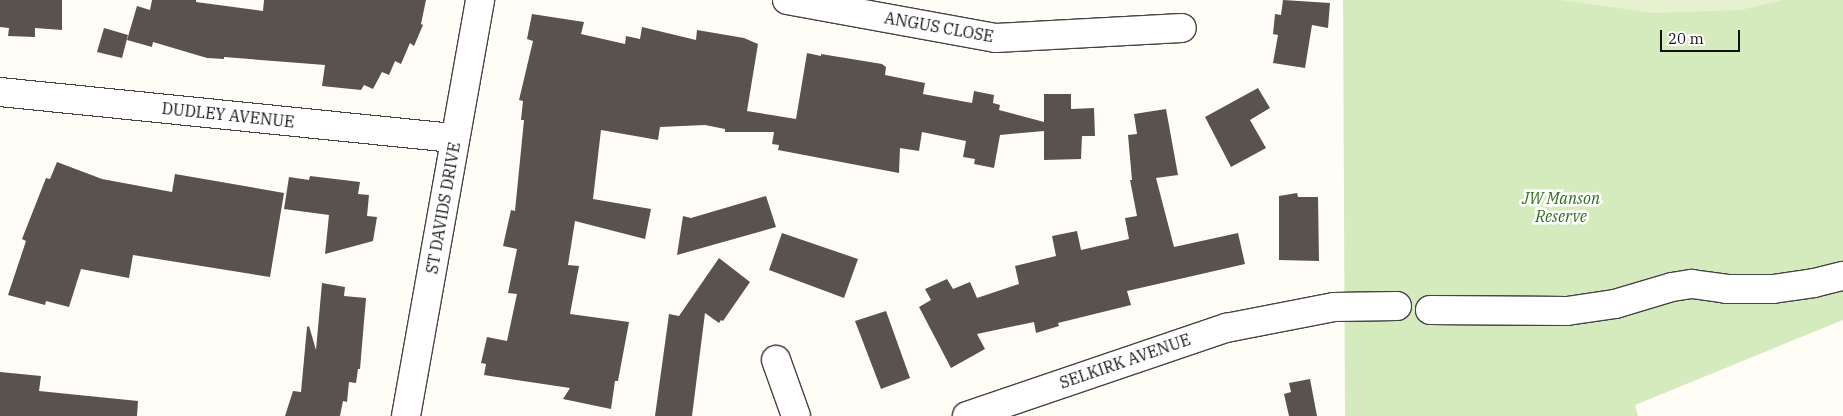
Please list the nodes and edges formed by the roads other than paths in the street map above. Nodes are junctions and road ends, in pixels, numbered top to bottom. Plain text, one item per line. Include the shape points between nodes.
1 (480, 0) edge
2 (787, 0) edge
3 (1182, 28) dead end
4 (0, 92) edge
5 (455, 138) junction
6 (1843, 276) edge
7 (1430, 310) dead end
8 (1397, 312) dead end
9 (776, 360) dead end
10 (406, 416) edge
11 (796, 416) edge
12 (967, 416) edge

1 - 5 street, ST DAVIDS DRIVE
2 - 3 street, ANGUS CLOSE via 996,38
4 - 5 street, DUDLEY AVENUE
5 - 10 street, ST DAVIDS DRIVE
6 - 7 street via 1773,289 1726,289 1692,284 1672,286 1615,304 1567,311
8 - 12 street, SELKIRK AVENUE via 1358,321 1287,316 1226,328
9 - 11 street

